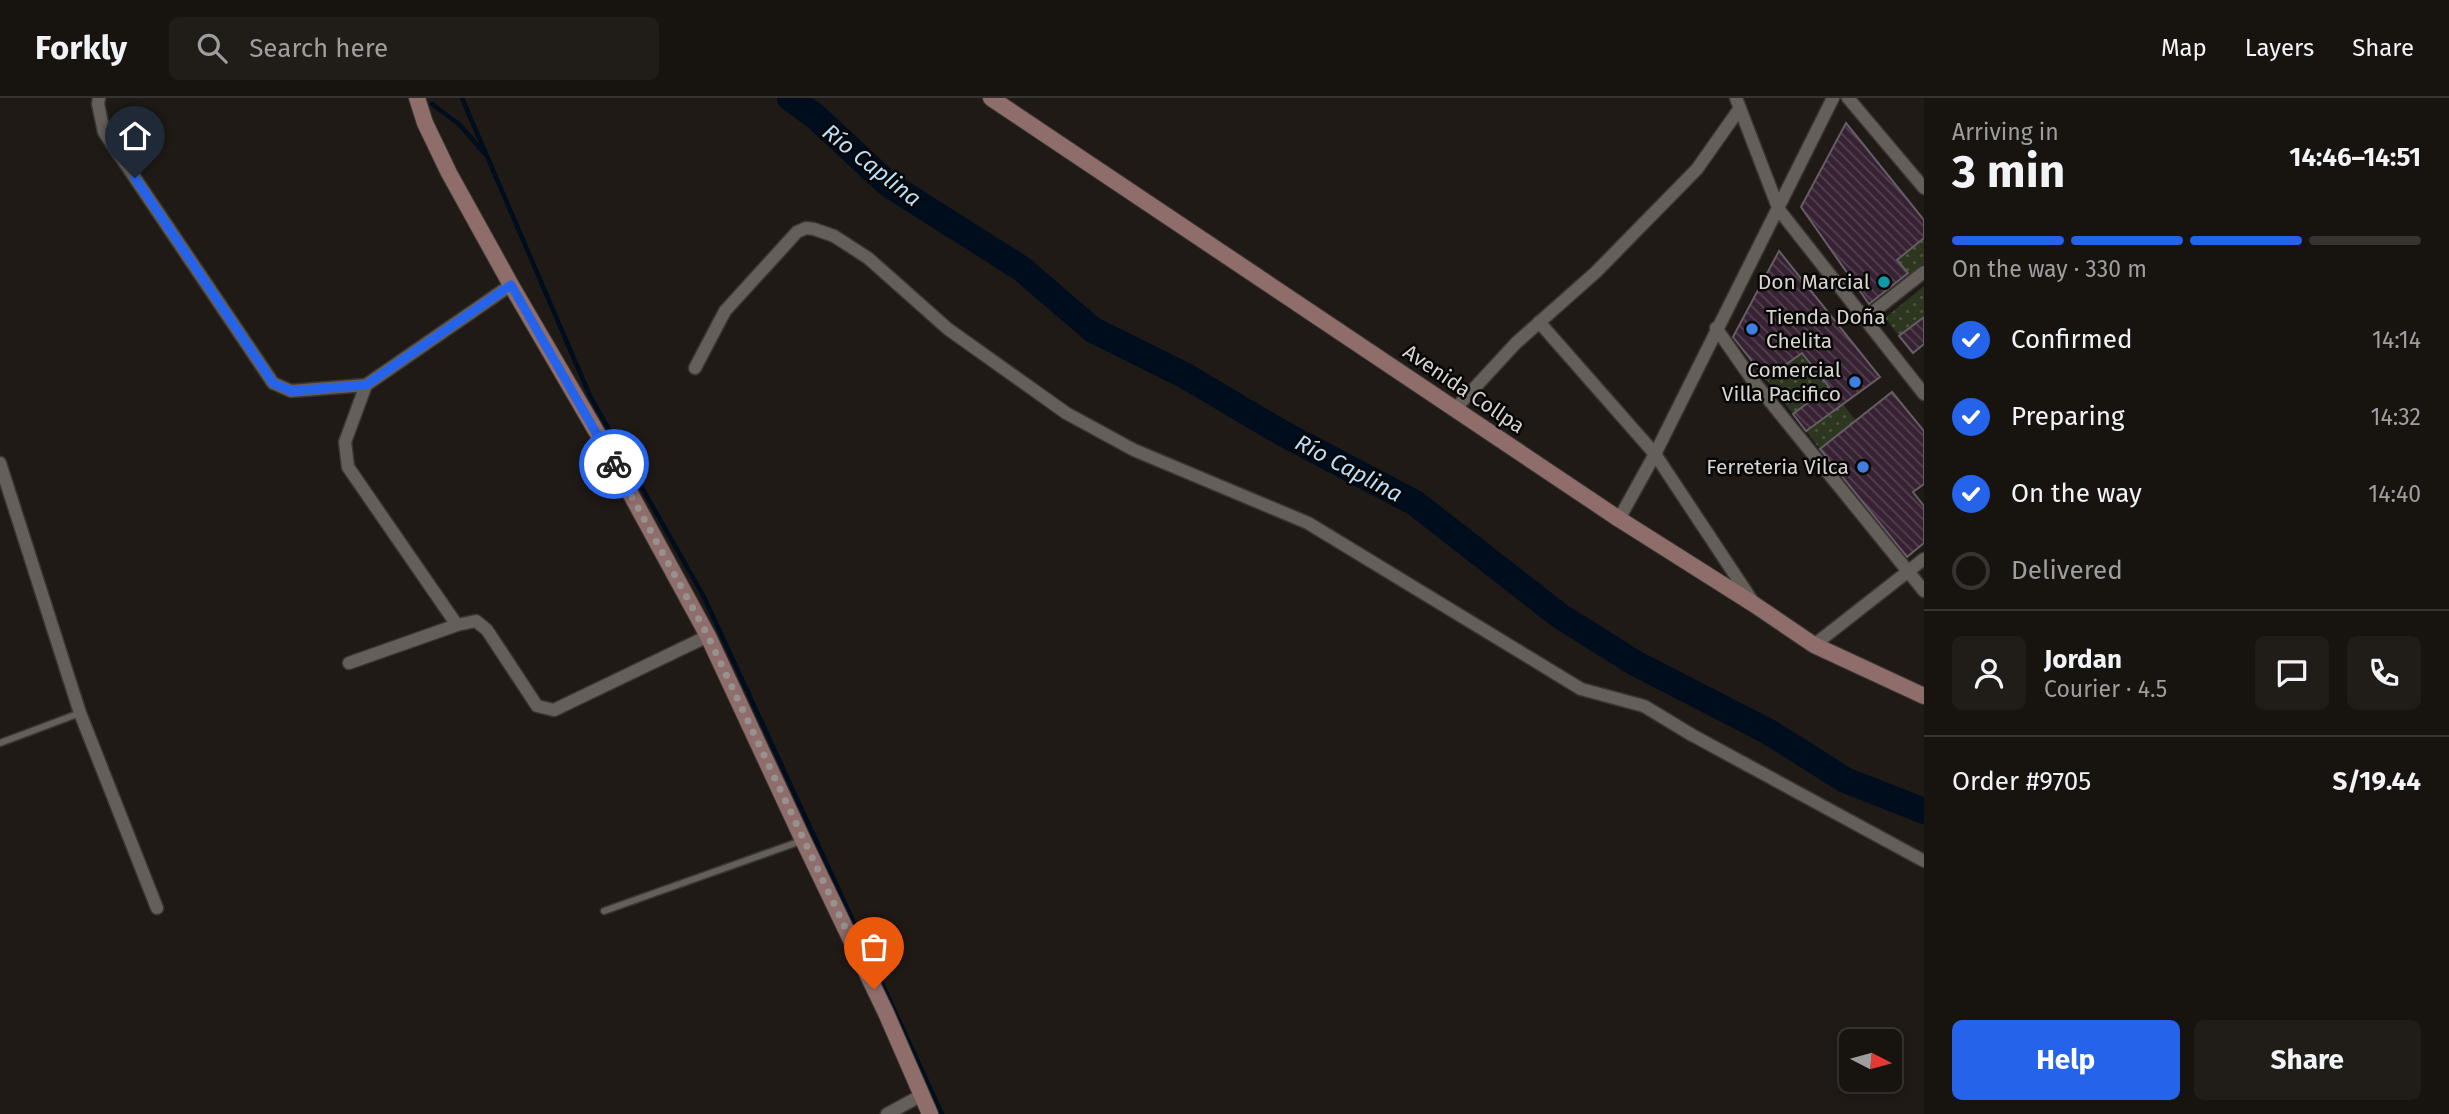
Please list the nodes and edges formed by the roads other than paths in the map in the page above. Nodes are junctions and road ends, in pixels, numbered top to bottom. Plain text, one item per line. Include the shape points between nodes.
1 (99, 98) edge
2 (417, 98) edge
3 (991, 98) edge
4 (1833, 98) edge
5 (1848, 98) edge
6 (1738, 103) edge
7 (1924, 188) edge
8 (1779, 210) junction
9 (1924, 272) edge
10 (511, 285) junction
11 (1864, 319) junction
12 (1539, 322) junction
13 (1716, 328) junction
14 (695, 368) dead end
15 (366, 385) junction
16 (1924, 394) edge
17 (1455, 409) junction
18 (1655, 454) junction
19 (0, 463) edge
20 (1619, 519) junction
21 (1924, 559) edge
22 (1908, 571) junction
23 (1924, 591) edge
24 (1755, 605) junction
25 (457, 625) junction
26 (708, 636) junction
27 (1814, 645) junction
28 (349, 663) dead end
29 (1924, 696) edge
30 (80, 713) junction
31 (0, 743) edge
32 (803, 840) junction
33 (1924, 861) edge
34 (157, 908) dead end
35 (604, 911) dead end
36 (922, 1095) junction
37 (887, 1114) edge
38 (930, 1114) edge

1 - 15 street via 104,132 273,383 291,391
2 - 10 street via 431,136
3 - 17 street, Avenida Collpa
4 - 8 street
5 - 7 street
6 - 8 street
6 - 12 street via 1697,169
8 - 11 street
8 - 13 street
9 - 11 street
10 - 15 street
10 - 26 street
11 - 16 street
12 - 17 street
12 - 18 street
13 - 18 street
13 - 22 street
14 - 33 street via 725,311 797,232 806,228 834,236 868,258 948,329 1066,413 1134,450 1308,523 1581,689 1644,706
15 - 25 street via 345,442 348,467
17 - 20 street, Avenida Collpa
18 - 20 street
18 - 24 street
19 - 30 street
20 - 24 street, Avenida Collpa
21 - 22 street
22 - 23 street
22 - 27 street
24 - 27 street, Avenida Collpa
25 - 26 street via 476,621 487,630 537,706 554,710
25 - 28 street
26 - 32 street
27 - 29 street, Avenida Collpa
30 - 31 lane
30 - 34 street
32 - 35 lane
32 - 36 street
36 - 37 street
36 - 38 street

